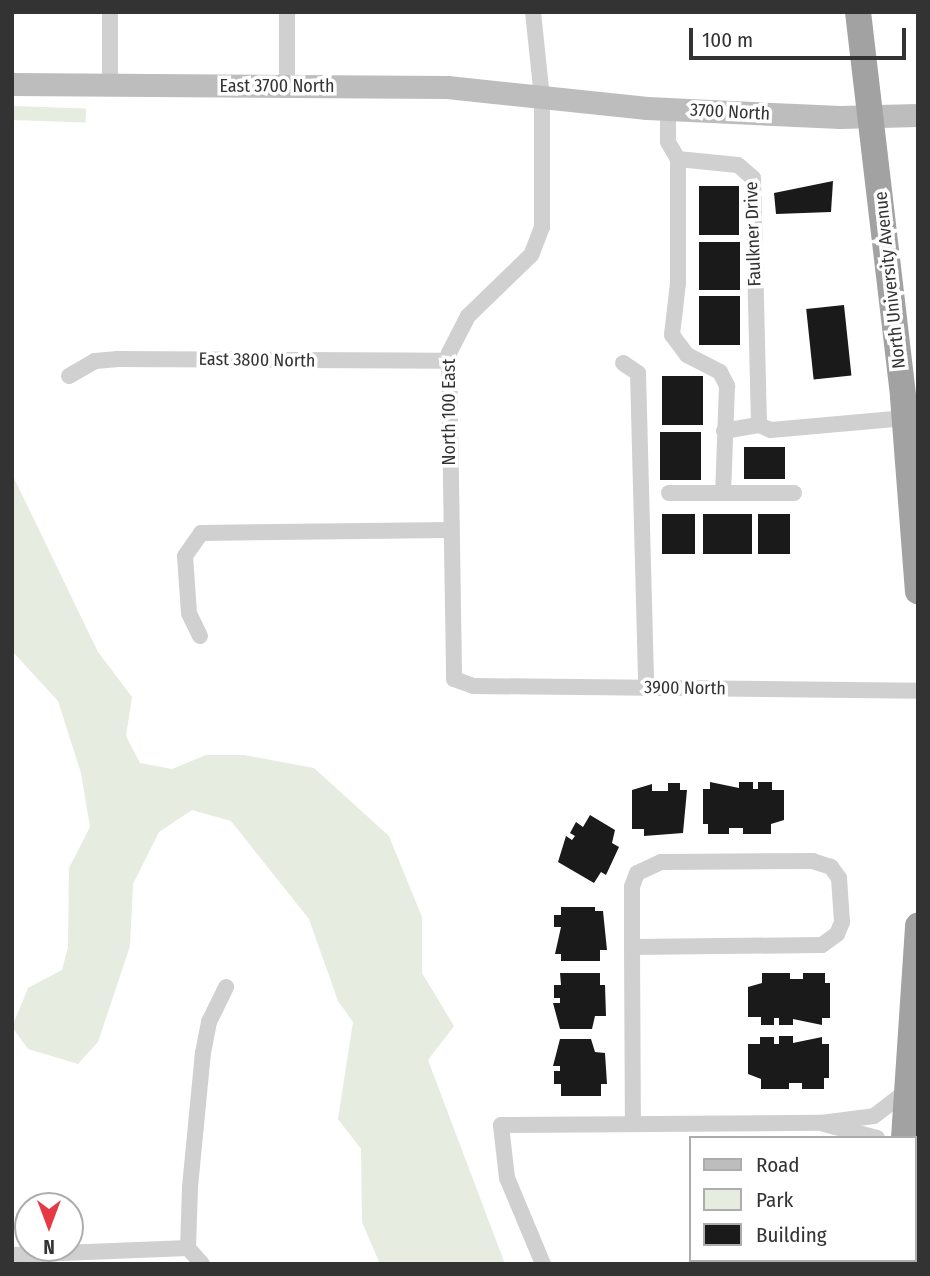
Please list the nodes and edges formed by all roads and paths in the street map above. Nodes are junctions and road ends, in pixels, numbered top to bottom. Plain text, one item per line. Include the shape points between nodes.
1 (110, 12) edge
2 (287, 12) edge
3 (533, 12) edge
4 (858, 12) edge
5 (12, 84) edge
6 (110, 85) junction
7 (287, 86) junction
8 (542, 98) junction
9 (668, 109) junction
10 (918, 115) edge
11 (870, 118) junction
12 (678, 159) junction
13 (448, 361) junction
14 (623, 363) dead end
15 (69, 376) dead end
16 (905, 418) junction
17 (759, 425) junction
18 (724, 431) junction
19 (669, 493) dead end
20 (723, 493) junction
21 (794, 493) dead end
22 (450, 530) junction
23 (918, 590) edge
24 (200, 636) dead end
25 (454, 679) joint
26 (646, 687) junction
27 (918, 691) edge
28 (918, 925) edge
29 (632, 947) junction
30 (226, 987) dead end
31 (908, 1090) junction
32 (633, 1123) junction
33 (821, 1124) junction
34 (869, 1136) edge
35 (904, 1136) edge
36 (188, 1248) junction
37 (12, 1255) edge
38 (202, 1264) edge
39 (543, 1264) edge

1 - 6 street
2 - 7 street
3 - 8 street, North 100 East
4 - 11 highway, North University Avenue
5 - 6 main road, East 3700 North
6 - 7 main road, East 3700 North
7 - 8 main road, East 3700 North via 447,87
8 - 9 main road, 3700 North
8 - 13 street, North 100 East via 543,211 538,240 519,270 458,329
9 - 11 main road, 3700 North
9 - 12 street via 668,142
10 - 11 main road, 3700 North
11 - 16 highway, North University Avenue
12 - 17 street, Faulkner Drive via 738,165 753,178
12 - 18 street via 678,284 672,335 687,355 724,377 729,394
13 - 15 street, East 3800 North via 118,359 95,361
13 - 22 street, North 100 East
14 - 26 street via 638,373
16 - 17 street via 771,430
16 - 23 highway, North University Avenue
17 - 18 street
18 - 20 street
19 - 20 street
20 - 21 street
22 - 24 street via 211,530 192,540 185,556 189,613
22 - 25 street, North 100 East
25 - 26 street, 3900 North via 473,686
26 - 27 street, 3900 North
28 - 31 highway
29 - 29 street via 632,887 640,869 661,862 819,862 836,872 842,903 837,934 817,947
29 - 32 street
30 - 36 street via 209,1021 203,1054
31 - 33 street via 874,1116
31 - 35 highway
32 - 33 street
32 - 39 street via 501,1125 508,1178
33 - 34 street
36 - 37 street
36 - 38 street

